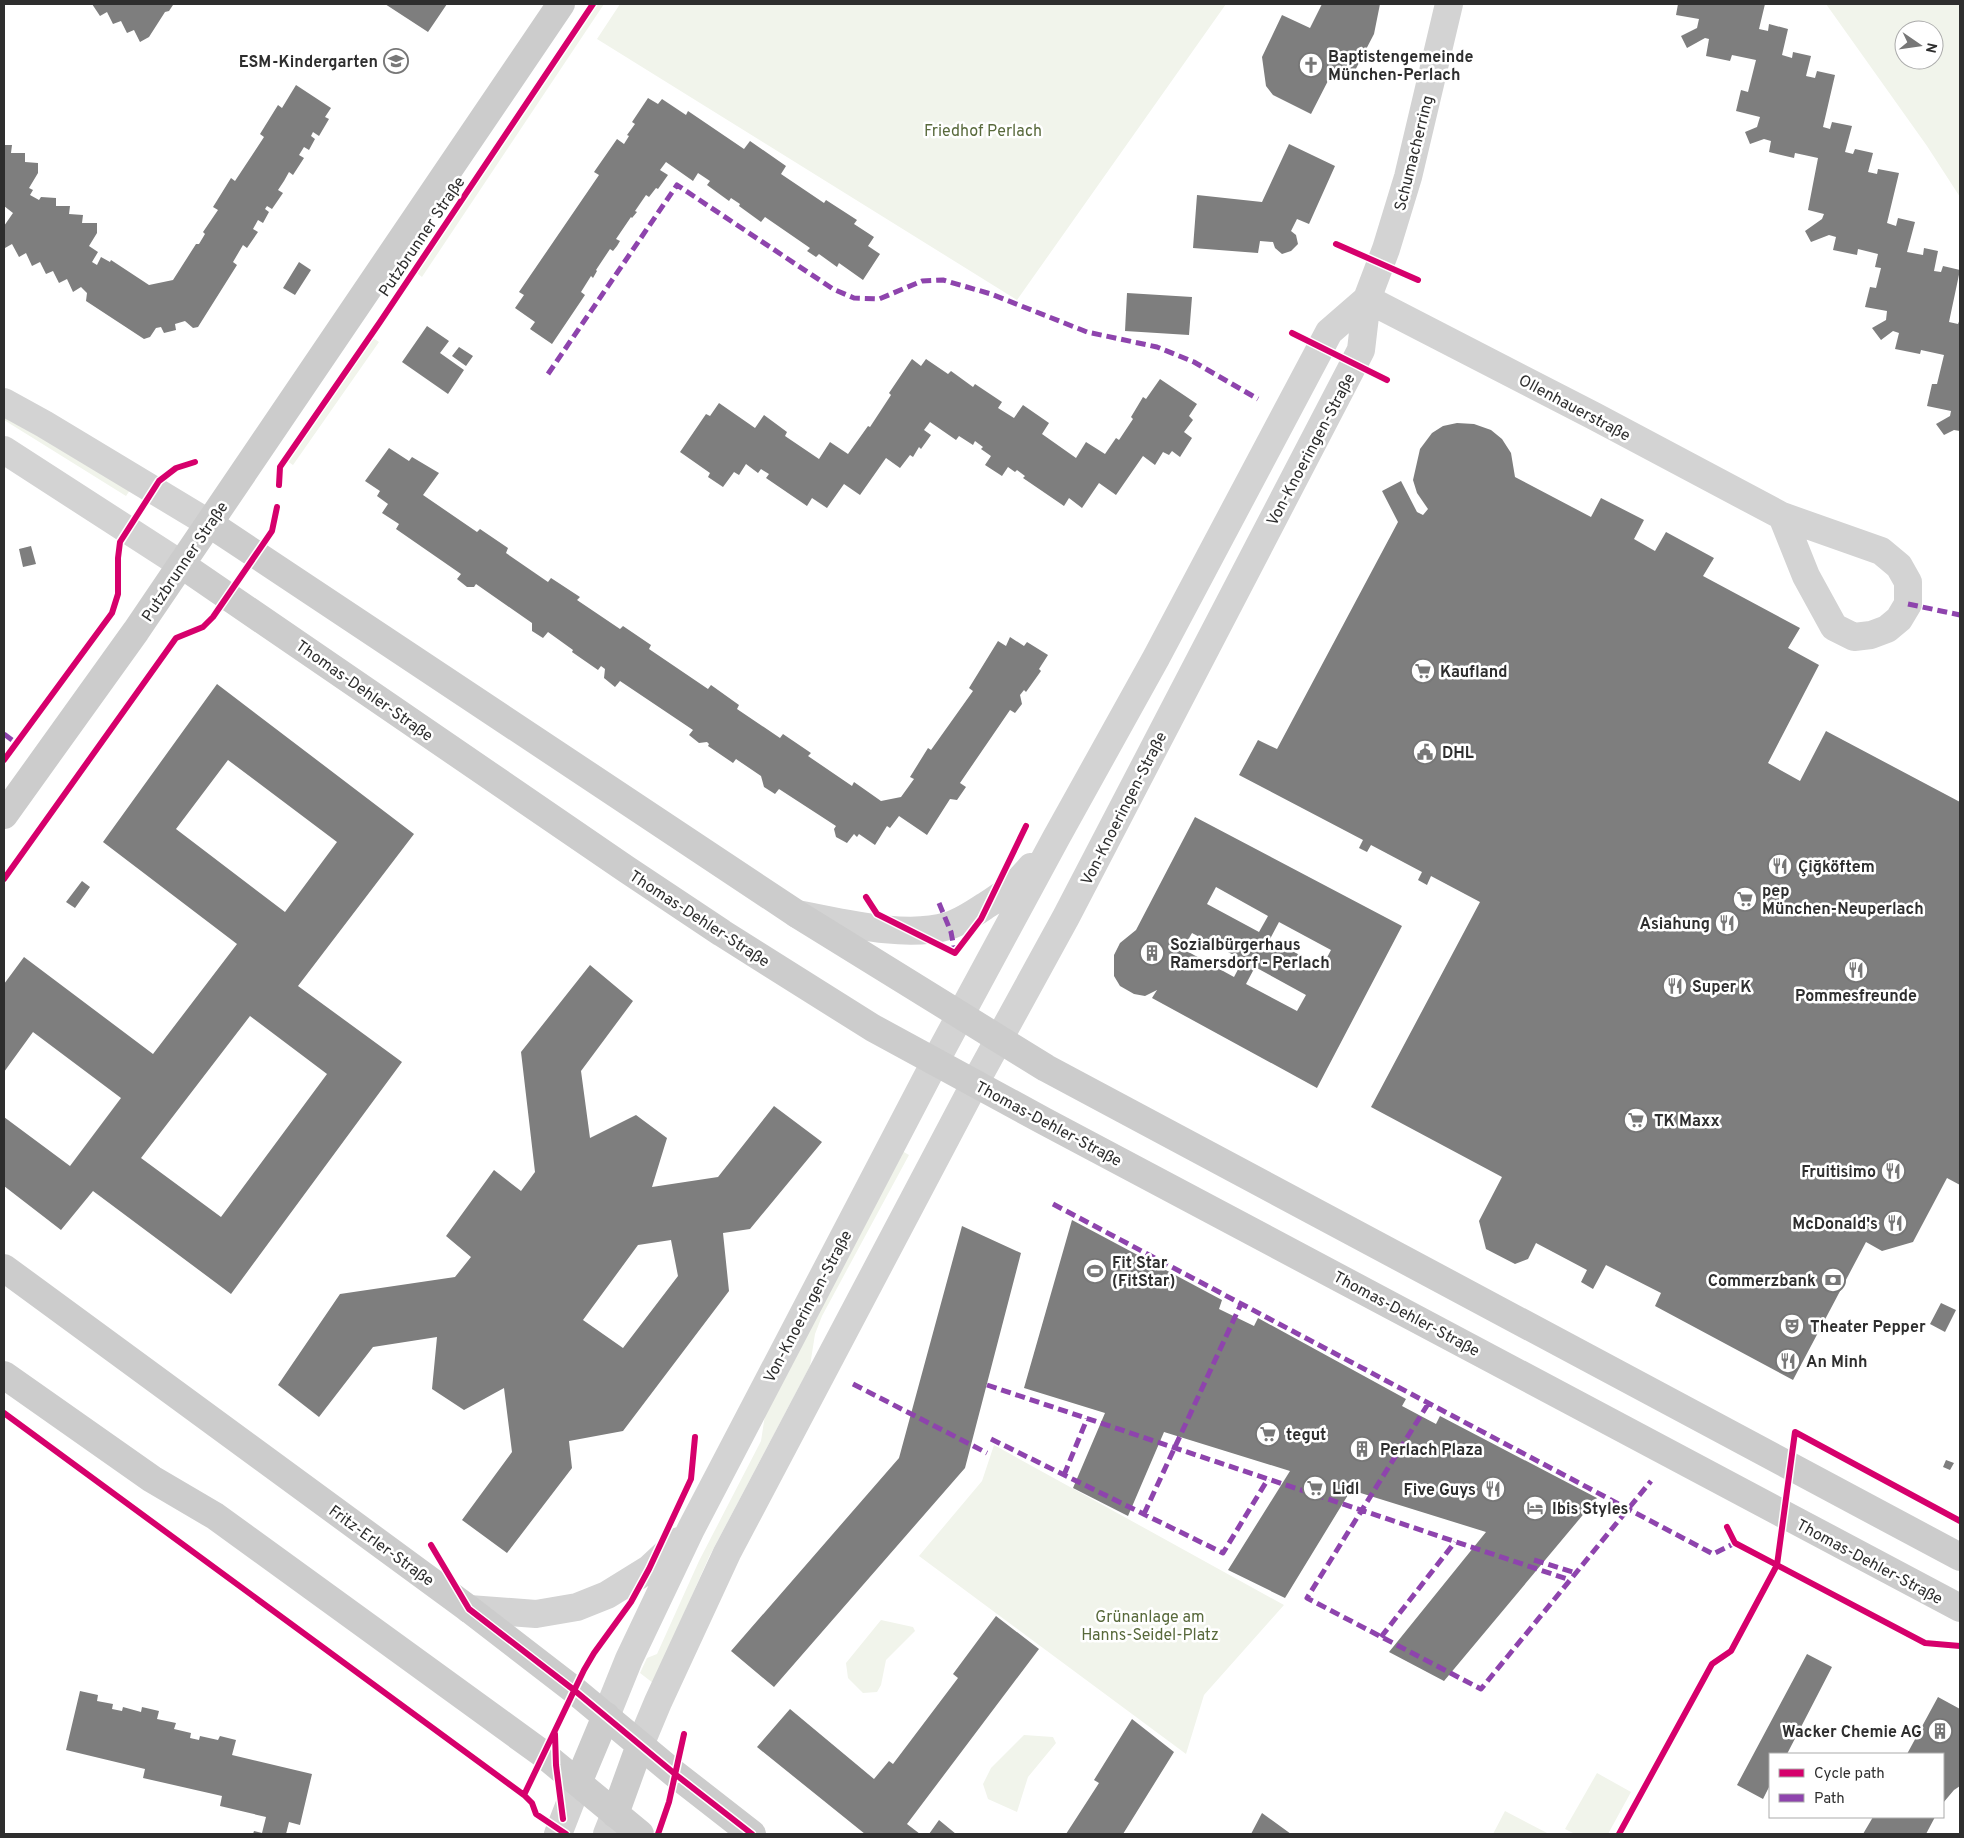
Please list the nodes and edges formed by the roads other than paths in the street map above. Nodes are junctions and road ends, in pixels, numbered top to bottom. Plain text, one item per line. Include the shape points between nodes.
1 (561, 4) edge
2 (1449, 4) edge
3 (1367, 299) junction
4 (4, 402) edge
5 (4, 450) edge
6 (1782, 516) junction
7 (210, 524) junction
8 (182, 565) junction
9 (4, 815) edge
10 (1056, 838) junction
11 (798, 914) junction
12 (960, 1015) junction
13 (1000, 1039) junction
14 (935, 1062) junction
15 (975, 1084) junction
16 (4, 1268) edge
17 (4, 1375) edge
18 (691, 1529) junction
19 (1960, 1557) edge
20 (1960, 1608) edge
21 (468, 1609) junction
22 (606, 1716) junction
23 (640, 1745) junction
24 (578, 1783) junction
25 (611, 1824) edge
26 (558, 1834) edge
27 (640, 1834) edge
28 (752, 1834) edge

1 - 7 main road, Putzbrunner Straße
2 - 3 street, Schumacherring via 1408,177
3 - 6 street, Ollenhauerstraße
3 - 10 street, Von-Knoeringen-Straße via 1329,332 1156,658
3 - 13 street, Von-Knoeringen-Straße via 1361,350
4 - 7 street
5 - 8 street
6 - 6 street, Ollenhauerstraße via 1806,576 1834,627 1854,637 1871,635 1887,629 1899,619 1908,604 1908,582 1900,566 1881,551
7 - 8 main road, Putzbrunner Straße
7 - 11 main road
8 - 9 main road, Putzbrunner Straße
8 - 14 main road, Thomas-Dehler-Straße via 714,928 850,1014
10 - 11 street, Von-Knoeringen-Straße via 1015,886 962,921 948,926 927,930 876,928
10 - 12 street, Von-Knoeringen-Straße
11 - 12 main road
12 - 13 main road
12 - 14 street, Von-Knoeringen-Straße
13 - 15 street
13 - 19 main road via 1046,1068
14 - 15 main road, Thomas-Dehler-Straße
14 - 18 street, Von-Knoeringen-Straße
15 - 20 main road, Thomas-Dehler-Straße
15 - 23 street via 727,1553
16 - 21 main road, Fritz-Erler-Straße
17 - 24 main road via 152,1479 215,1516 543,1754
18 - 21 street via 649,1570 607,1595 577,1607 536,1614
18 - 22 street, Von-Knoeringen-Straße via 629,1659
21 - 22 main road, Fritz-Erler-Straße
22 - 23 main road, Fritz-Erler-Straße
22 - 24 main road, Von-Knoeringen-Straße
23 - 25 main road
23 - 28 main road, Fritz-Erler-Straße
24 - 25 main road
24 - 26 street
25 - 27 main road

